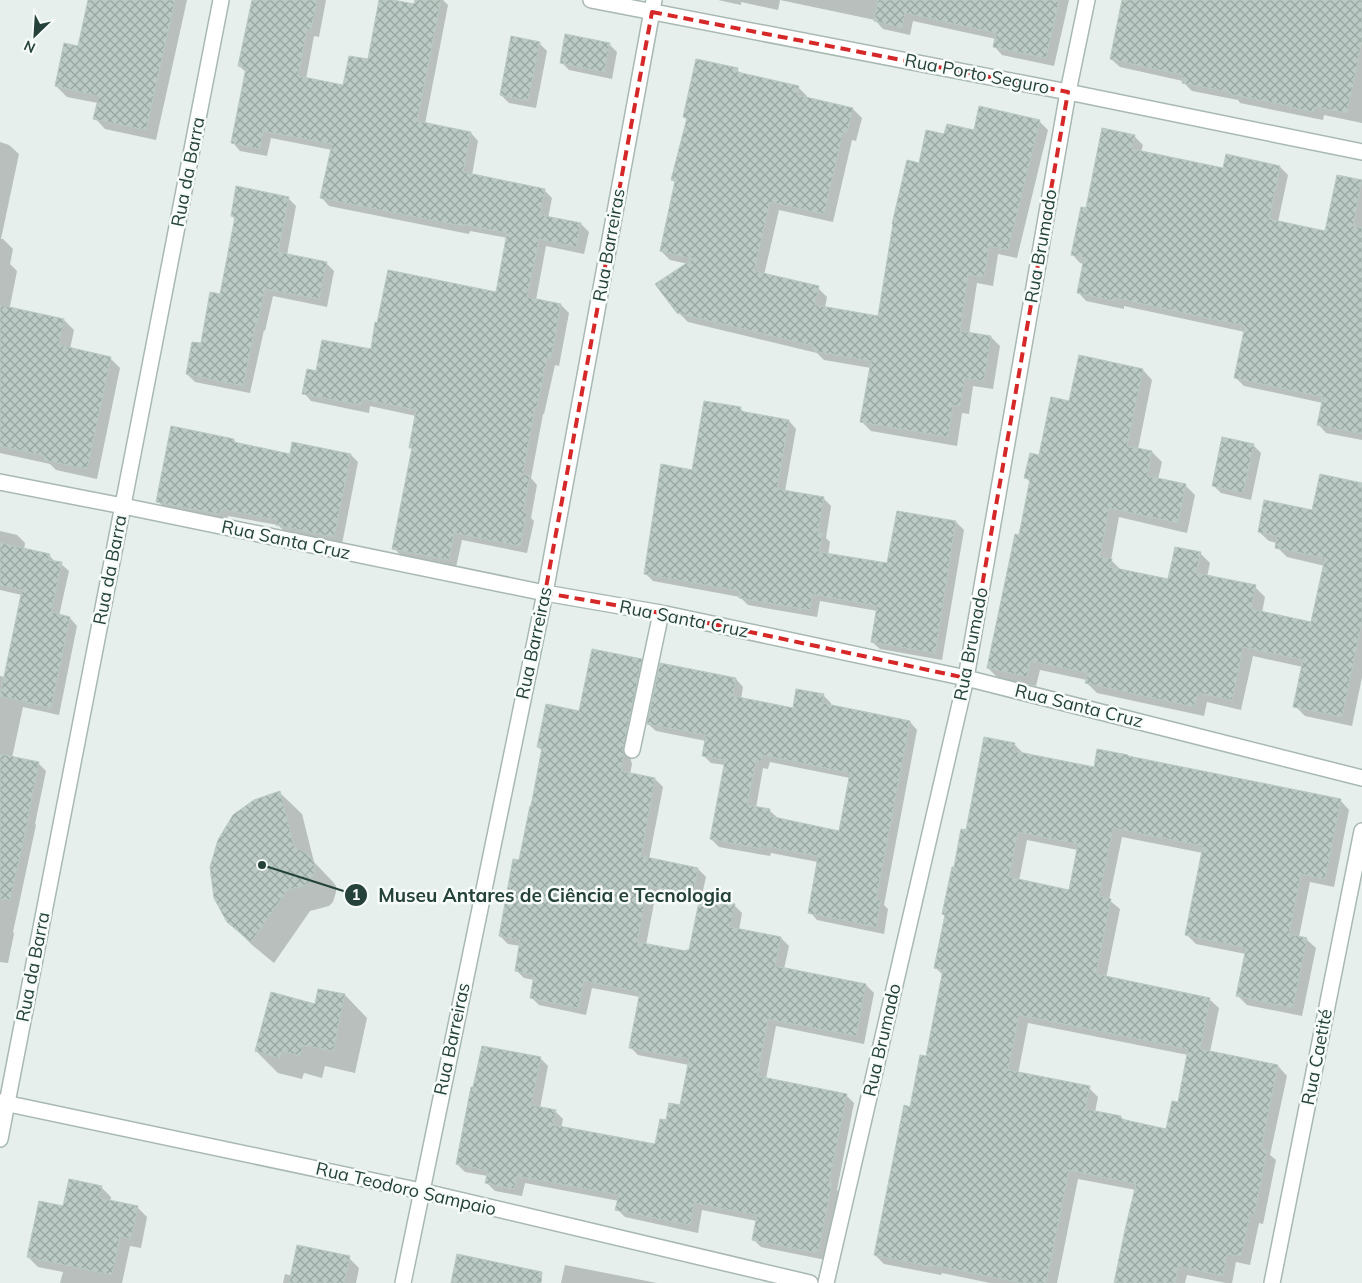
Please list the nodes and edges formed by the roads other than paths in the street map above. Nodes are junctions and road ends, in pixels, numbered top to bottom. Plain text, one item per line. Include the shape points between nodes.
1 (221, 0) edge
2 (591, 0) edge
3 (1087, 0) edge
4 (653, 6) edge
5 (1068, 92) junction
6 (1362, 152) edge
7 (0, 482) edge
8 (123, 506) junction
9 (545, 593) junction
10 (661, 613) junction
11 (966, 678) junction
12 (632, 750) dead end
13 (1362, 778) edge
14 (1362, 831) edge
15 (3, 1103) edge
16 (0, 1139) edge
17 (421, 1191) junction
18 (402, 1283) edge
19 (810, 1283) edge
20 (826, 1283) edge
21 (1272, 1283) edge

1 - 8 street, Rua da Barra
2 - 4 street, Rua Porto Seguro
3 - 5 street, Rua Brumado
4 - 5 street, Rua Porto Seguro
4 - 9 street, Rua Barreiras
5 - 6 street, Rua Porto Seguro
5 - 11 street, Rua Brumado
7 - 8 street, Rua Santa Cruz
8 - 9 street, Rua Santa Cruz
8 - 15 street, Rua da Barra
9 - 10 street, Rua Santa Cruz
9 - 17 street, Rua Barreiras
10 - 11 street, Rua Santa Cruz
10 - 12 street
11 - 13 street, Rua Santa Cruz
11 - 20 street, Rua Brumado
14 - 21 street, Rua Caetité
15 - 16 street, Rua da Barra
15 - 17 street, Rua Teodoro Sampaio
17 - 18 street, Rua Barreiras
17 - 19 street, Rua Teodoro Sampaio

